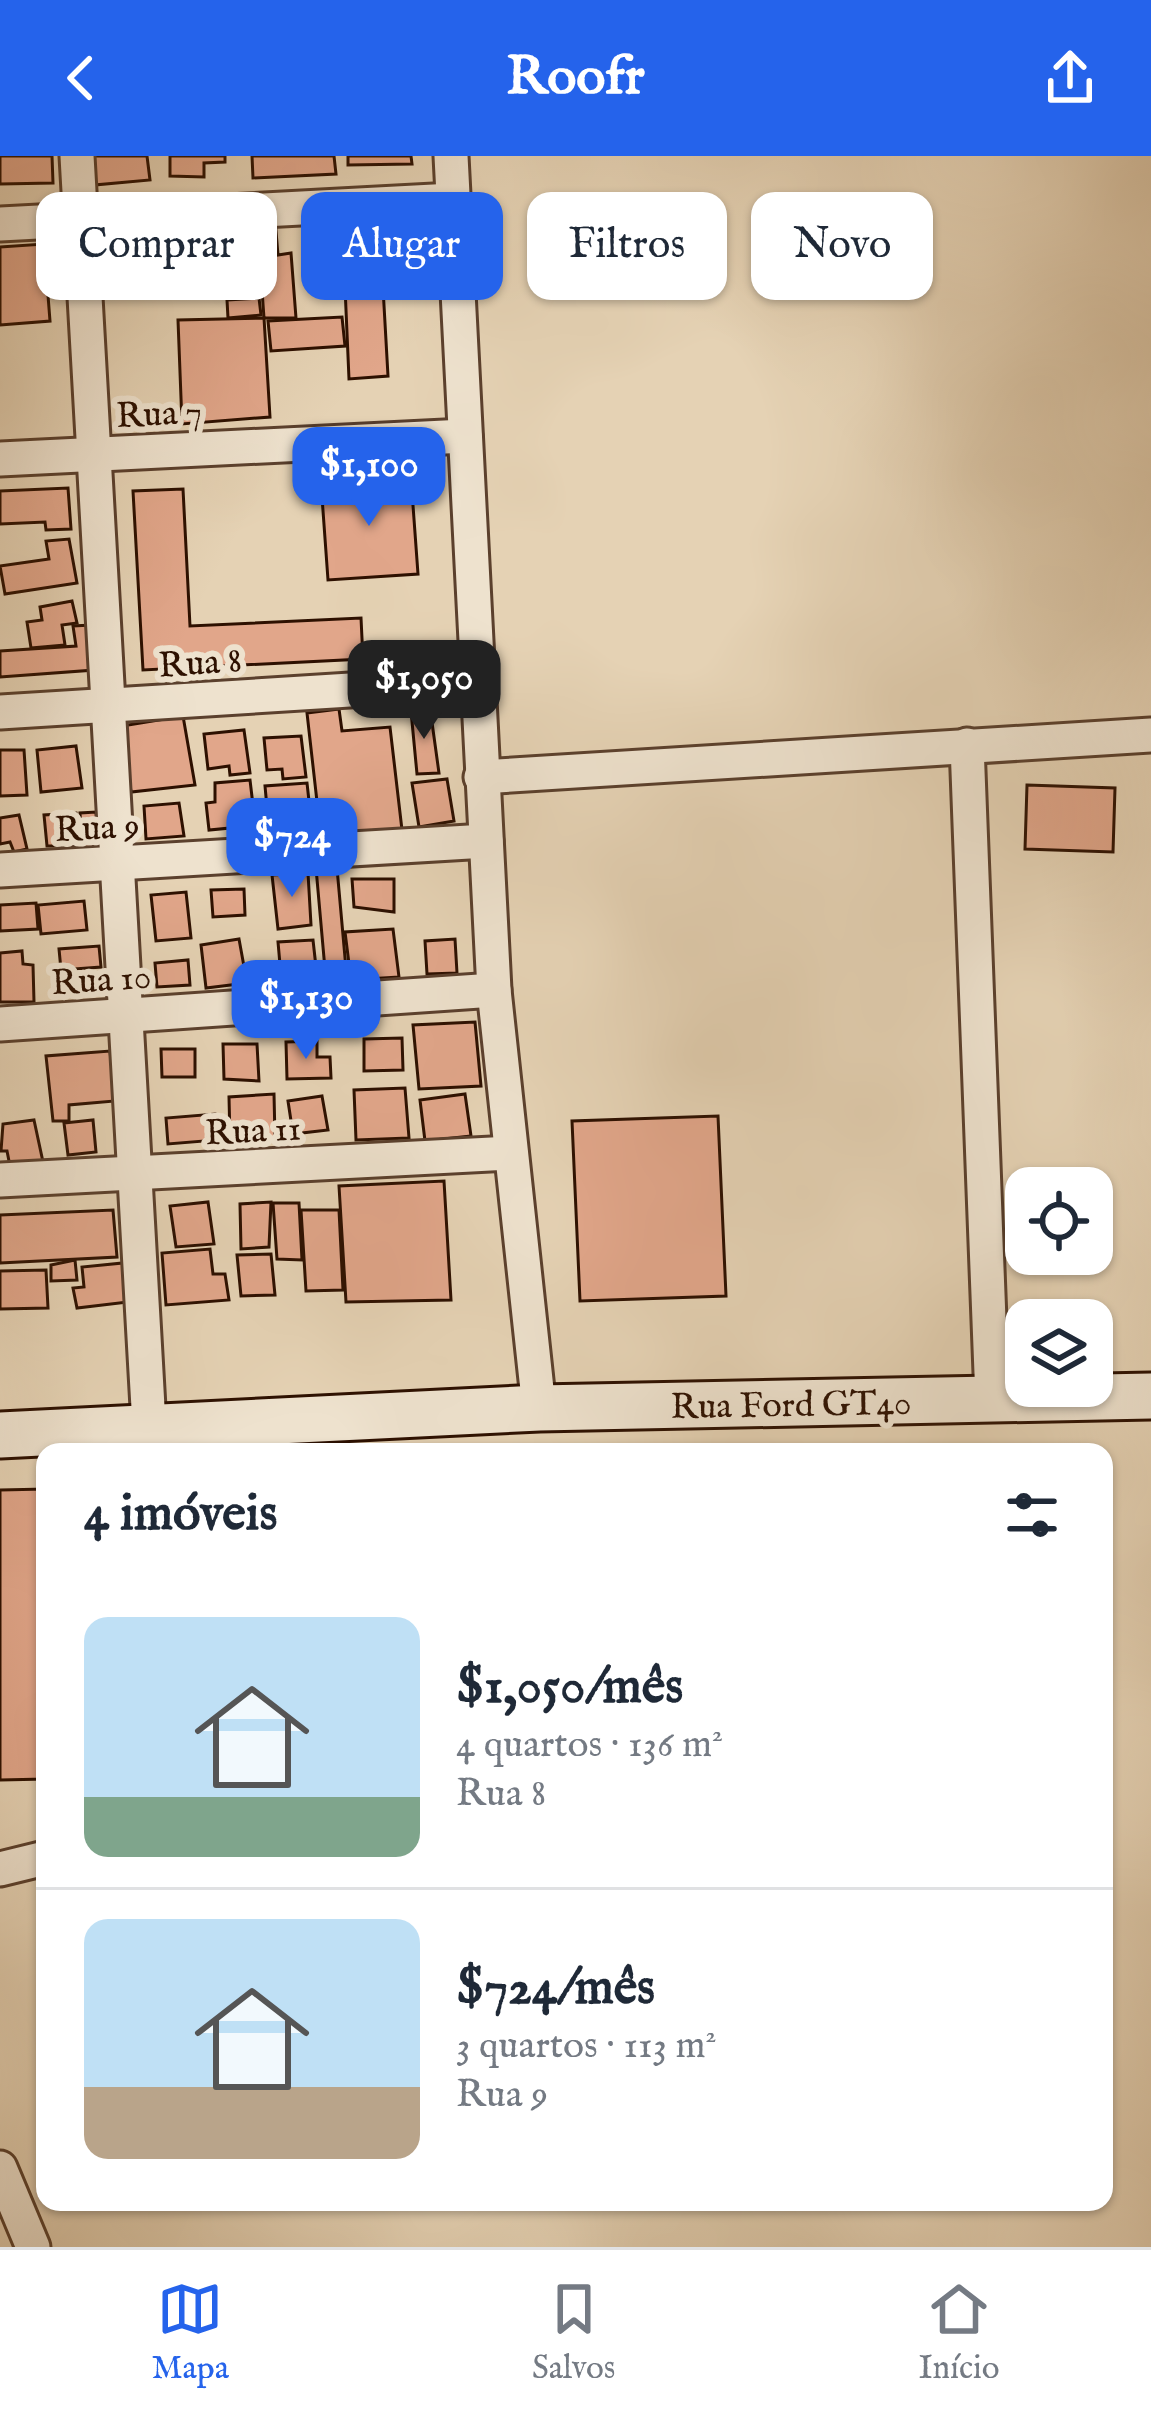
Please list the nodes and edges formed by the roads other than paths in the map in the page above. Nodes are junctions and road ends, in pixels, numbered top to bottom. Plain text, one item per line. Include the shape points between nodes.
1 (77, 156) edge
2 (451, 156) edge
3 (79, 192) edge
4 (453, 192) edge
5 (36, 223) edge
6 (0, 224) edge
7 (86, 300) edge
8 (458, 300) edge
9 (465, 436) junction
10 (95, 454) junction
11 (0, 459) edge
12 (478, 682) junction
13 (110, 706) junction
14 (0, 712) edge
15 (1151, 735) edge
16 (967, 745) junction
17 (481, 777) junction
18 (486, 841) junction
19 (119, 864) junction
20 (0, 870) edge
21 (494, 990) junction
22 (128, 1016) junction
23 (0, 1024) edge
24 (511, 1153) junction
25 (135, 1175) junction
26 (0, 1180) edge
27 (1151, 1396) edge
28 (992, 1399) junction
29 (539, 1408) junction
30 (175, 1434) edge
31 (0, 1435) edge
32 (36, 1860) edge
33 (0, 1869) edge
34 (0, 2168) edge
35 (33, 2247) edge

1 - 3 street
2 - 4 street
5 - 6 street
7 - 10 street
8 - 9 street
9 - 10 street, Rua 7
9 - 12 street
10 - 11 street, Rua 7
10 - 13 street
12 - 13 street, Rua 8
12 - 17 street
13 - 14 street, Rua 8
13 - 19 street
15 - 16 street
16 - 17 street
16 - 28 street
17 - 18 street
18 - 19 street, Rua 9
18 - 21 street
19 - 20 street, Rua 9
19 - 22 street
21 - 22 street, Rua 10
21 - 24 street
22 - 23 street, Rua 10
22 - 25 street
24 - 25 street, Rua 11
24 - 29 street
25 - 26 street, Rua 11
25 - 30 street
27 - 28 street, Rua Ford GT40
28 - 29 street, Rua Ford GT40
29 - 30 street, Rua Ford GT40
30 - 31 street, Rua Ford GT40
32 - 33 street
34 - 35 street

